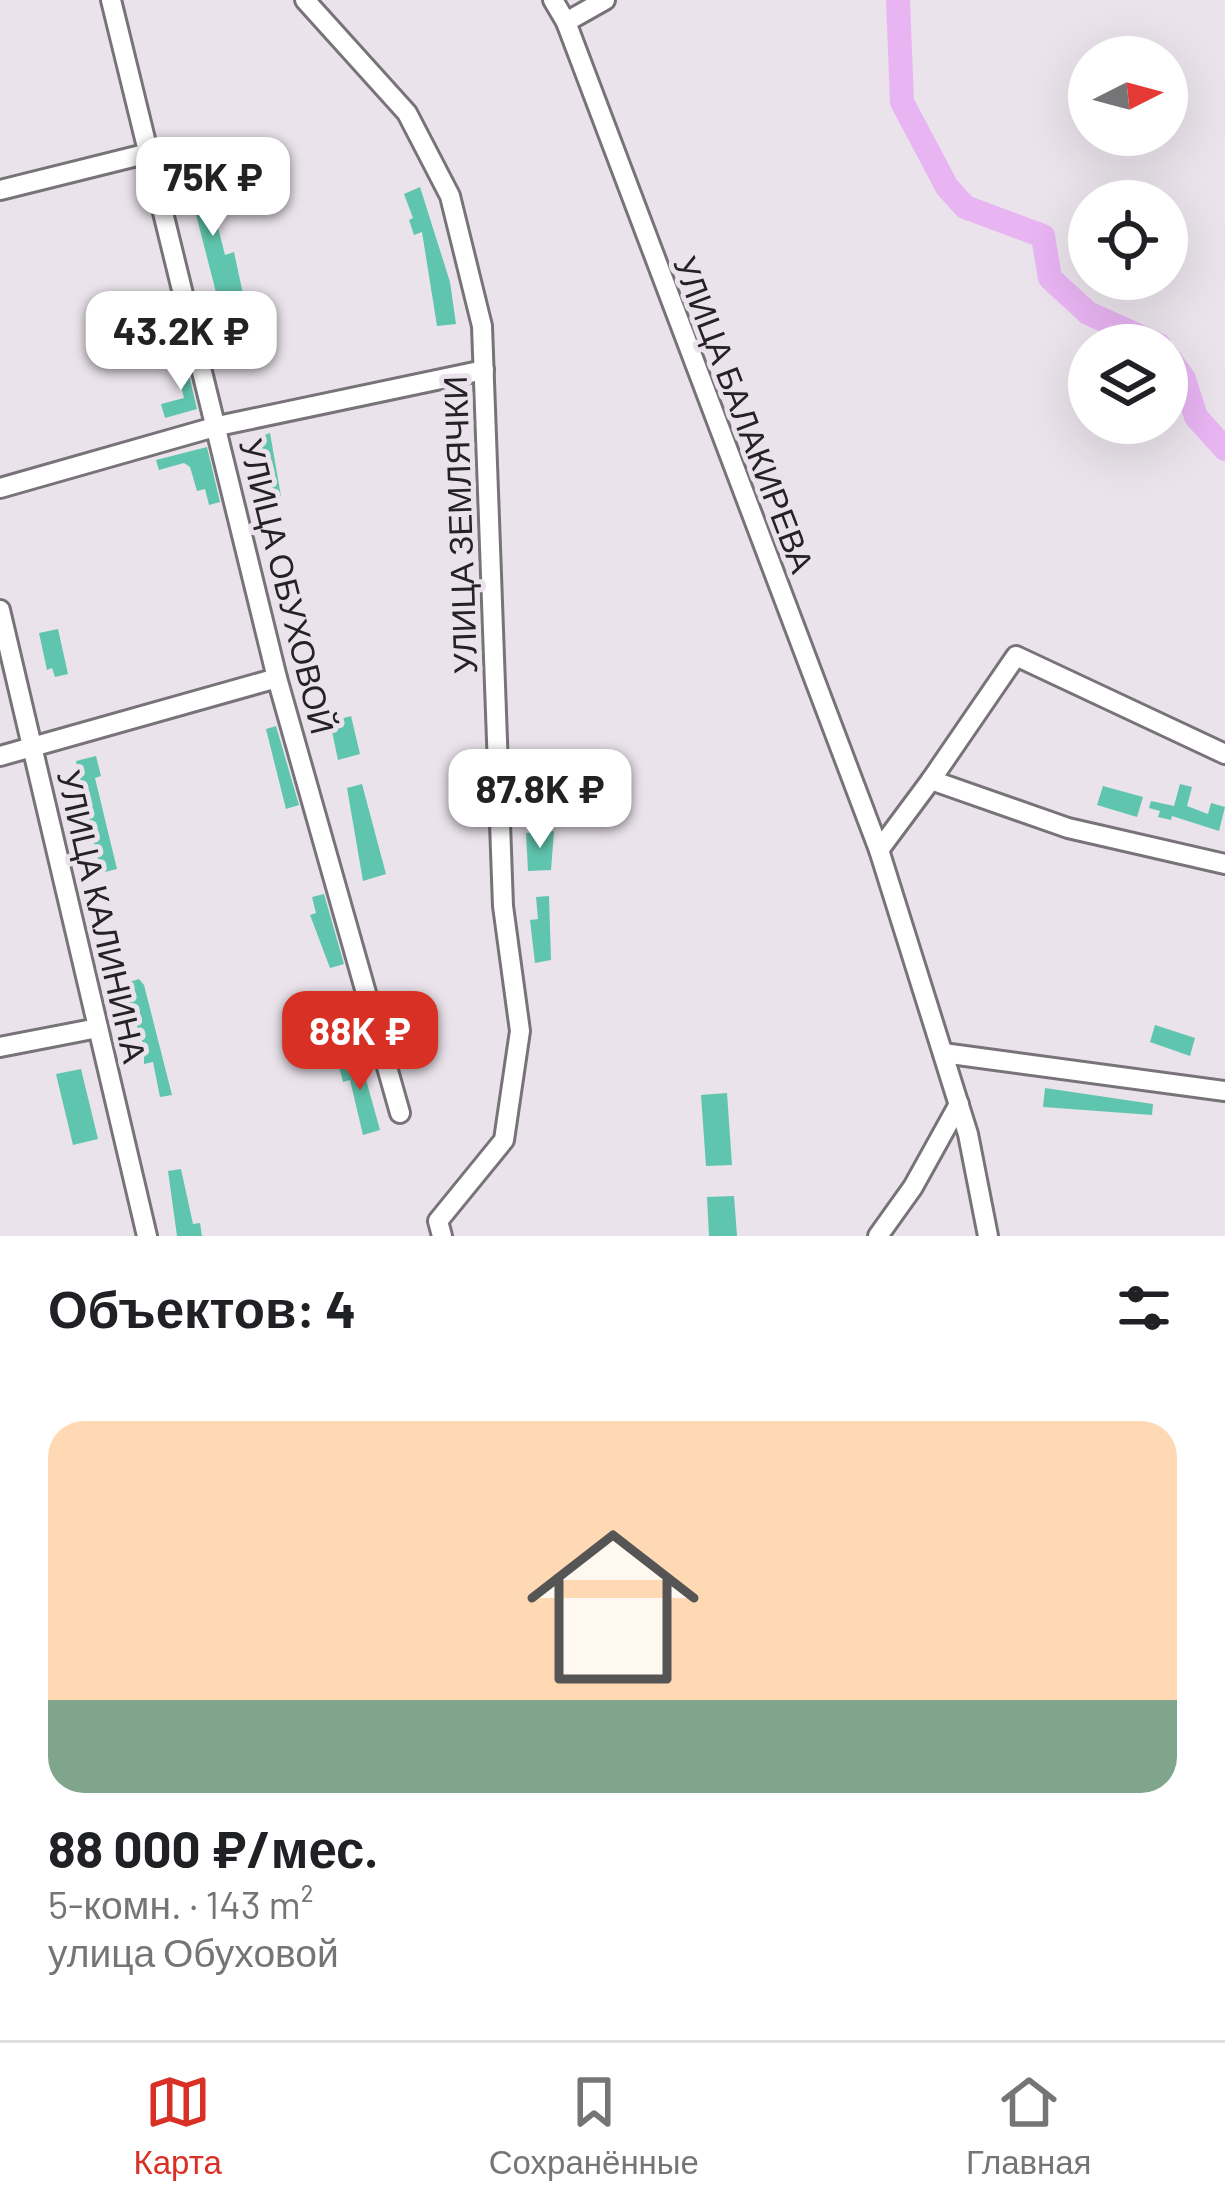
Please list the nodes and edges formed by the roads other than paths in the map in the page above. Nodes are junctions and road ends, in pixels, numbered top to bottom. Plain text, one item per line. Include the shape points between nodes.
1 (111, 0) edge
2 (305, 0) edge
3 (553, 0) edge
4 (605, 0) edge
5 (566, 22) junction
6 (149, 153) junction
7 (0, 190) edge
8 (484, 370) junction
9 (218, 426) junction
10 (0, 488) edge
11 (0, 610) edge
12 (277, 678) junction
13 (32, 747) junction
14 (1225, 754) edge
15 (0, 755) edge
16 (931, 780) junction
17 (879, 850) junction
18 (1225, 864) edge
19 (98, 1028) junction
20 (0, 1047) edge
21 (943, 1053) junction
22 (1225, 1091) edge
23 (959, 1104) junction
24 (400, 1113) dead end
25 (440, 1228) edge
26 (147, 1236) edge
27 (878, 1236) edge
28 (988, 1236) edge

1 - 6 street, УЛИЦА ОБУХОВОЙ
2 - 8 street, УЛИЦА ЗЕМЛЯЧКИ via 407,112 450,196 482,326
3 - 5 street, УЛИЦА БАЛАКИРЕВА
4 - 5 street
5 - 17 street, УЛИЦА БАЛАКИРЕВА
6 - 7 street
6 - 9 street, УЛИЦА ОБУХОВОЙ
8 - 9 street
8 - 25 street, УЛИЦА ЗЕМЛЯЧКИ via 503,906 520,1031 504,1140
9 - 10 street
9 - 12 street, УЛИЦА ОБУХОВОЙ
11 - 13 street, УЛИЦА КАЛИНИНА
12 - 13 street
12 - 24 street, УЛИЦА ОБУХОВОЙ
13 - 15 street
13 - 19 street, УЛИЦА КАЛИНИНА
14 - 16 street via 1016,656
16 - 17 street
16 - 18 street via 1068,828
17 - 21 street, УЛИЦА БАЛАКИРЕВА
19 - 20 street
19 - 26 street, УЛИЦА КАЛИНИНА
21 - 22 street
21 - 23 street, УЛИЦА БАЛАКИРЕВА
23 - 27 street
23 - 28 street, УЛИЦА БАЛАКИРЕВА

